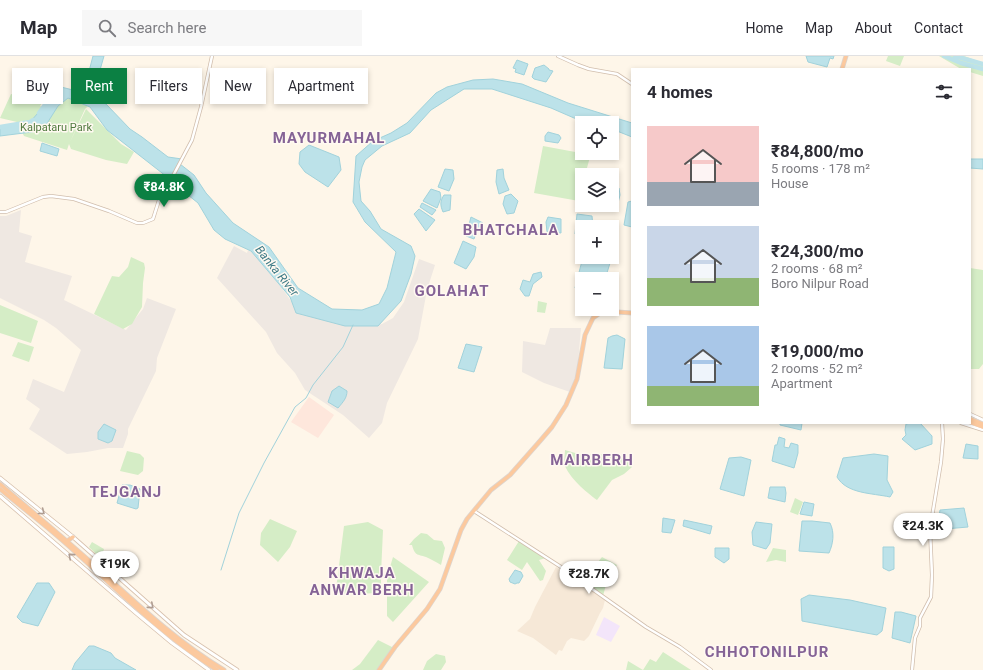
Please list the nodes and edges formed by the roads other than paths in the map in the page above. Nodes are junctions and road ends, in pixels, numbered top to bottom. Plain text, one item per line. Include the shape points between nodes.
1 (212, 56) edge
2 (558, 56) edge
3 (846, 56) edge
4 (842, 68) edge
5 (631, 83) edge
6 (0, 212) edge
7 (631, 313) edge
8 (971, 414) edge
9 (971, 419) edge
10 (983, 420) edge
11 (971, 423) edge
12 (942, 424) edge
13 (965, 424) edge
14 (983, 424) edge
15 (983, 429) edge
16 (0, 478) edge
17 (0, 484) edge
18 (0, 489) edge
19 (0, 496) edge
20 (473, 511) junction
21 (50, 530) junction
22 (45, 534) junction
23 (72, 537) junction
24 (67, 541) junction
25 (209, 670) edge
26 (217, 670) edge
27 (224, 670) edge
28 (237, 670) edge
29 (379, 670) edge
30 (711, 670) edge
31 (912, 670) edge

1 - 6 street via 194,132 159,200 153,219 137,223 64,197 43,197
2 - 5 street via 589,69 617,74
3 - 4 highway
7 - 20 highway via 603,311 593,318 585,335 577,379 566,405 552,427 521,463 491,490
8 - 10 street
9 - 14 highway
11 - 15 highway
12 - 31 street via 941,462 930,529 931,597 920,618
13 - 15 street
16 -> 23 main road
17 - 24 highway
18 - 21 highway
19 - 22 main road
20 - 29 highway via 463,526 437,594
20 - 30 street via 561,567
21 - 22 highway
21 - 26 highway via 157,626
25 -> 22 main road via 160,633
23 - 24 highway
23 -> 28 main road via 184,635
24 - 27 highway via 162,626

